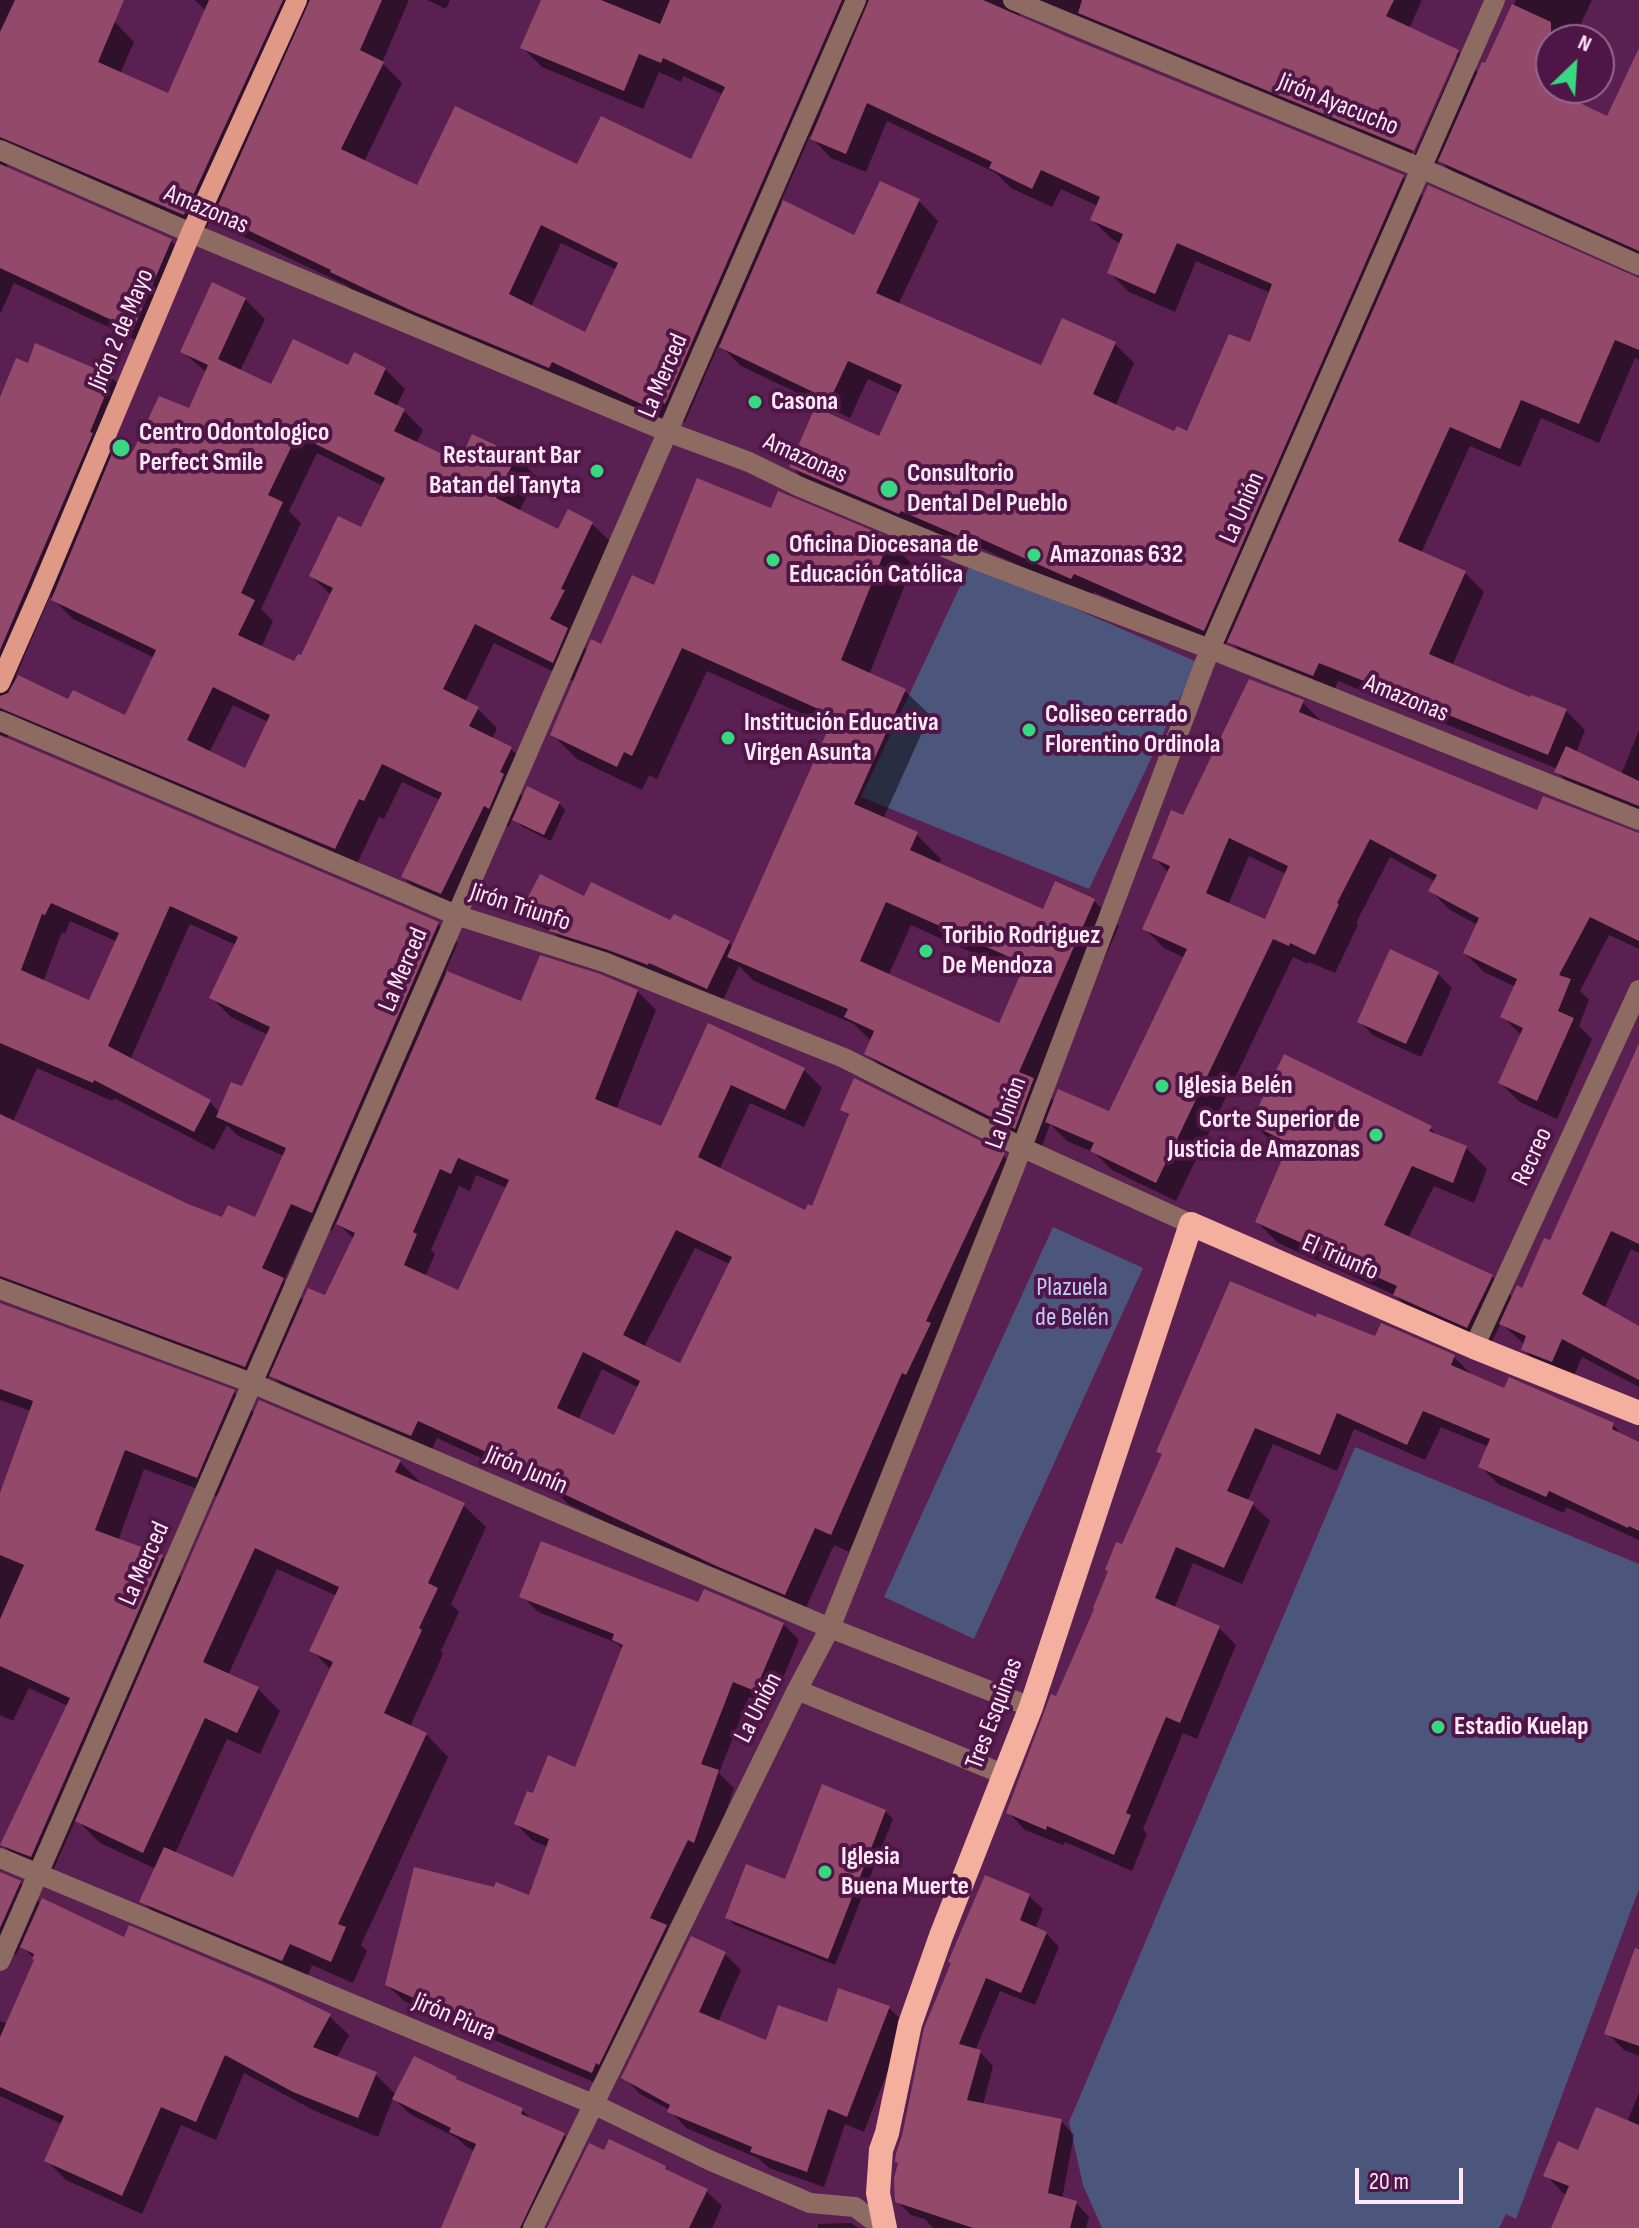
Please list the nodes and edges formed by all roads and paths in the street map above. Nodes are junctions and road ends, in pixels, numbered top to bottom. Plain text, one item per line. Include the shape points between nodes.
1 (297, 0) edge
2 (856, 0) edge
3 (1013, 0) edge
4 (1495, 0) edge
5 (0, 150) edge
6 (1421, 168) junction
7 (191, 233) junction
8 (1639, 265) edge
9 (668, 432) junction
10 (1210, 649) junction
11 (0, 683) edge
12 (0, 721) edge
13 (1639, 820) edge
14 (456, 915) junction
15 (1639, 990) edge
16 (1021, 1147) junction
17 (1191, 1224) junction
18 (0, 1289) edge
19 (1474, 1347) junction
20 (252, 1383) junction
21 (1639, 1413) edge
22 (830, 1628) junction
23 (797, 1690) junction
24 (1031, 1707) junction
25 (1003, 1774) junction
26 (0, 1858) edge
27 (39, 1874) junction
28 (0, 1961) edge
29 (593, 2104) junction
30 (533, 2228) edge
31 (884, 2228) edge

1 - 7 main road, Jirón 2 de Mayo
2 - 9 street, La Merced
3 - 6 street, Jirón Ayacucho
4 - 6 street, La Unión
5 - 7 street, Amazonas
6 - 8 street, Jirón Ayacucho
6 - 10 street, La Unión
7 - 9 street, Amazonas
7 - 11 main road, Jirón 2 de Mayo
9 - 10 street, Amazonas via 963,555
9 - 14 street, La Merced
10 - 13 street, Amazonas
10 - 16 street, La Unión
12 - 14 street, Jirón Triunfo
14 - 16 street, Jirón Triunfo via 604,962 844,1058
14 - 20 street, La Merced
15 - 19 street, Recreo
16 - 17 street, El Triunfo
16 - 22 street, La Unión
17 - 19 highway, El Triunfo
17 - 24 highway, Tres Esquinas
18 - 20 street, Jirón Junín
19 - 21 highway, El Triunfo
20 - 22 street, Jirón Junín
20 - 27 street, La Merced
22 - 23 street, La Unión
22 - 24 street, Jirón Junín
23 - 25 street
23 - 29 street, La Unión
24 - 25 highway, Tres Esquinas
25 - 31 highway, Tres Esquinas via 910,2024 881,2150 878,2193
26 - 27 street, Jirón Piura
27 - 28 street, La Merced
27 - 29 street, Jirón Piura
29 - 30 street, La Unión
29 - 31 street, Jirón Piura via 810,2203 855,2207

